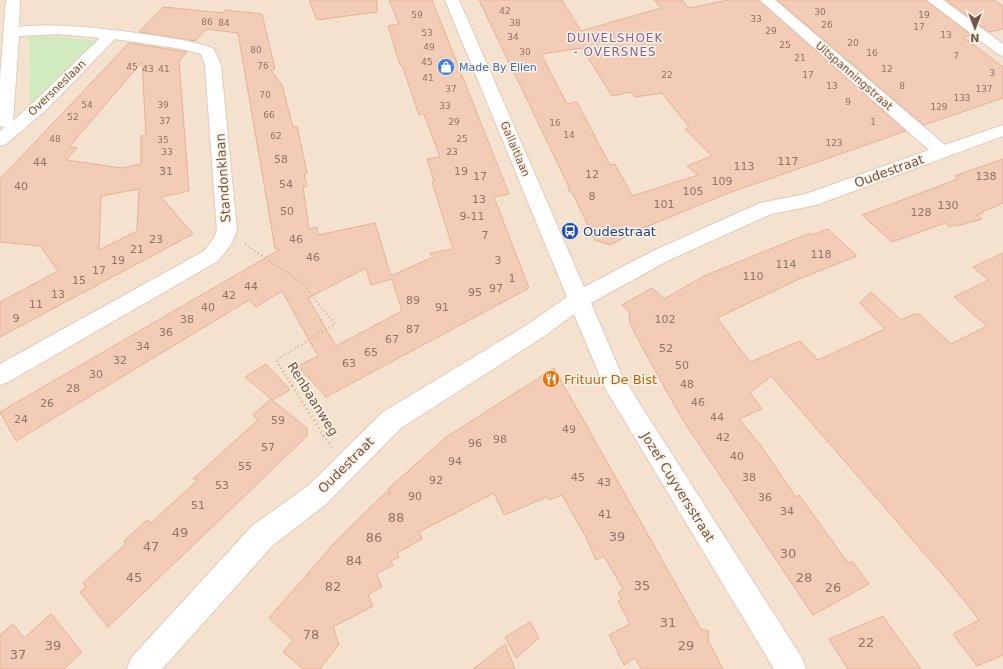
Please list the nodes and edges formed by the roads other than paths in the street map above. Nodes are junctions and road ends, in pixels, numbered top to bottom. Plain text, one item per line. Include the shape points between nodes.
1 (13, 0) edge
2 (452, 0) edge
3 (767, 0) edge
4 (934, 0) edge
5 (12, 32) junction
6 (112, 35) junction
7 (1003, 51) edge
8 (2, 129) edge
9 (1003, 130) edge
10 (941, 151) junction
11 (579, 299) junction
12 (0, 374) edge
13 (142, 669) edge
14 (791, 669) edge

1 - 5 street, Oversneslaan
2 - 11 street, Gallaitlaan
3 - 10 street, Uitspanningstraat
4 - 7 street
5 - 6 street, Standonklaan via 33,29
5 - 8 street, Oversneslaan
6 - 8 street, Oversneslaan via 40,106
6 - 12 street, Standonklaan via 190,45 208,51 213,65 227,231 223,241 211,256
9 - 10 street, Oudestraat
10 - 11 street, Oudestraat via 809,200 768,208 660,256
11 - 13 street, Oudestraat via 535,331 392,420 317,495 262,536
11 - 14 street, Jozef Cuyversstraat via 613,381

